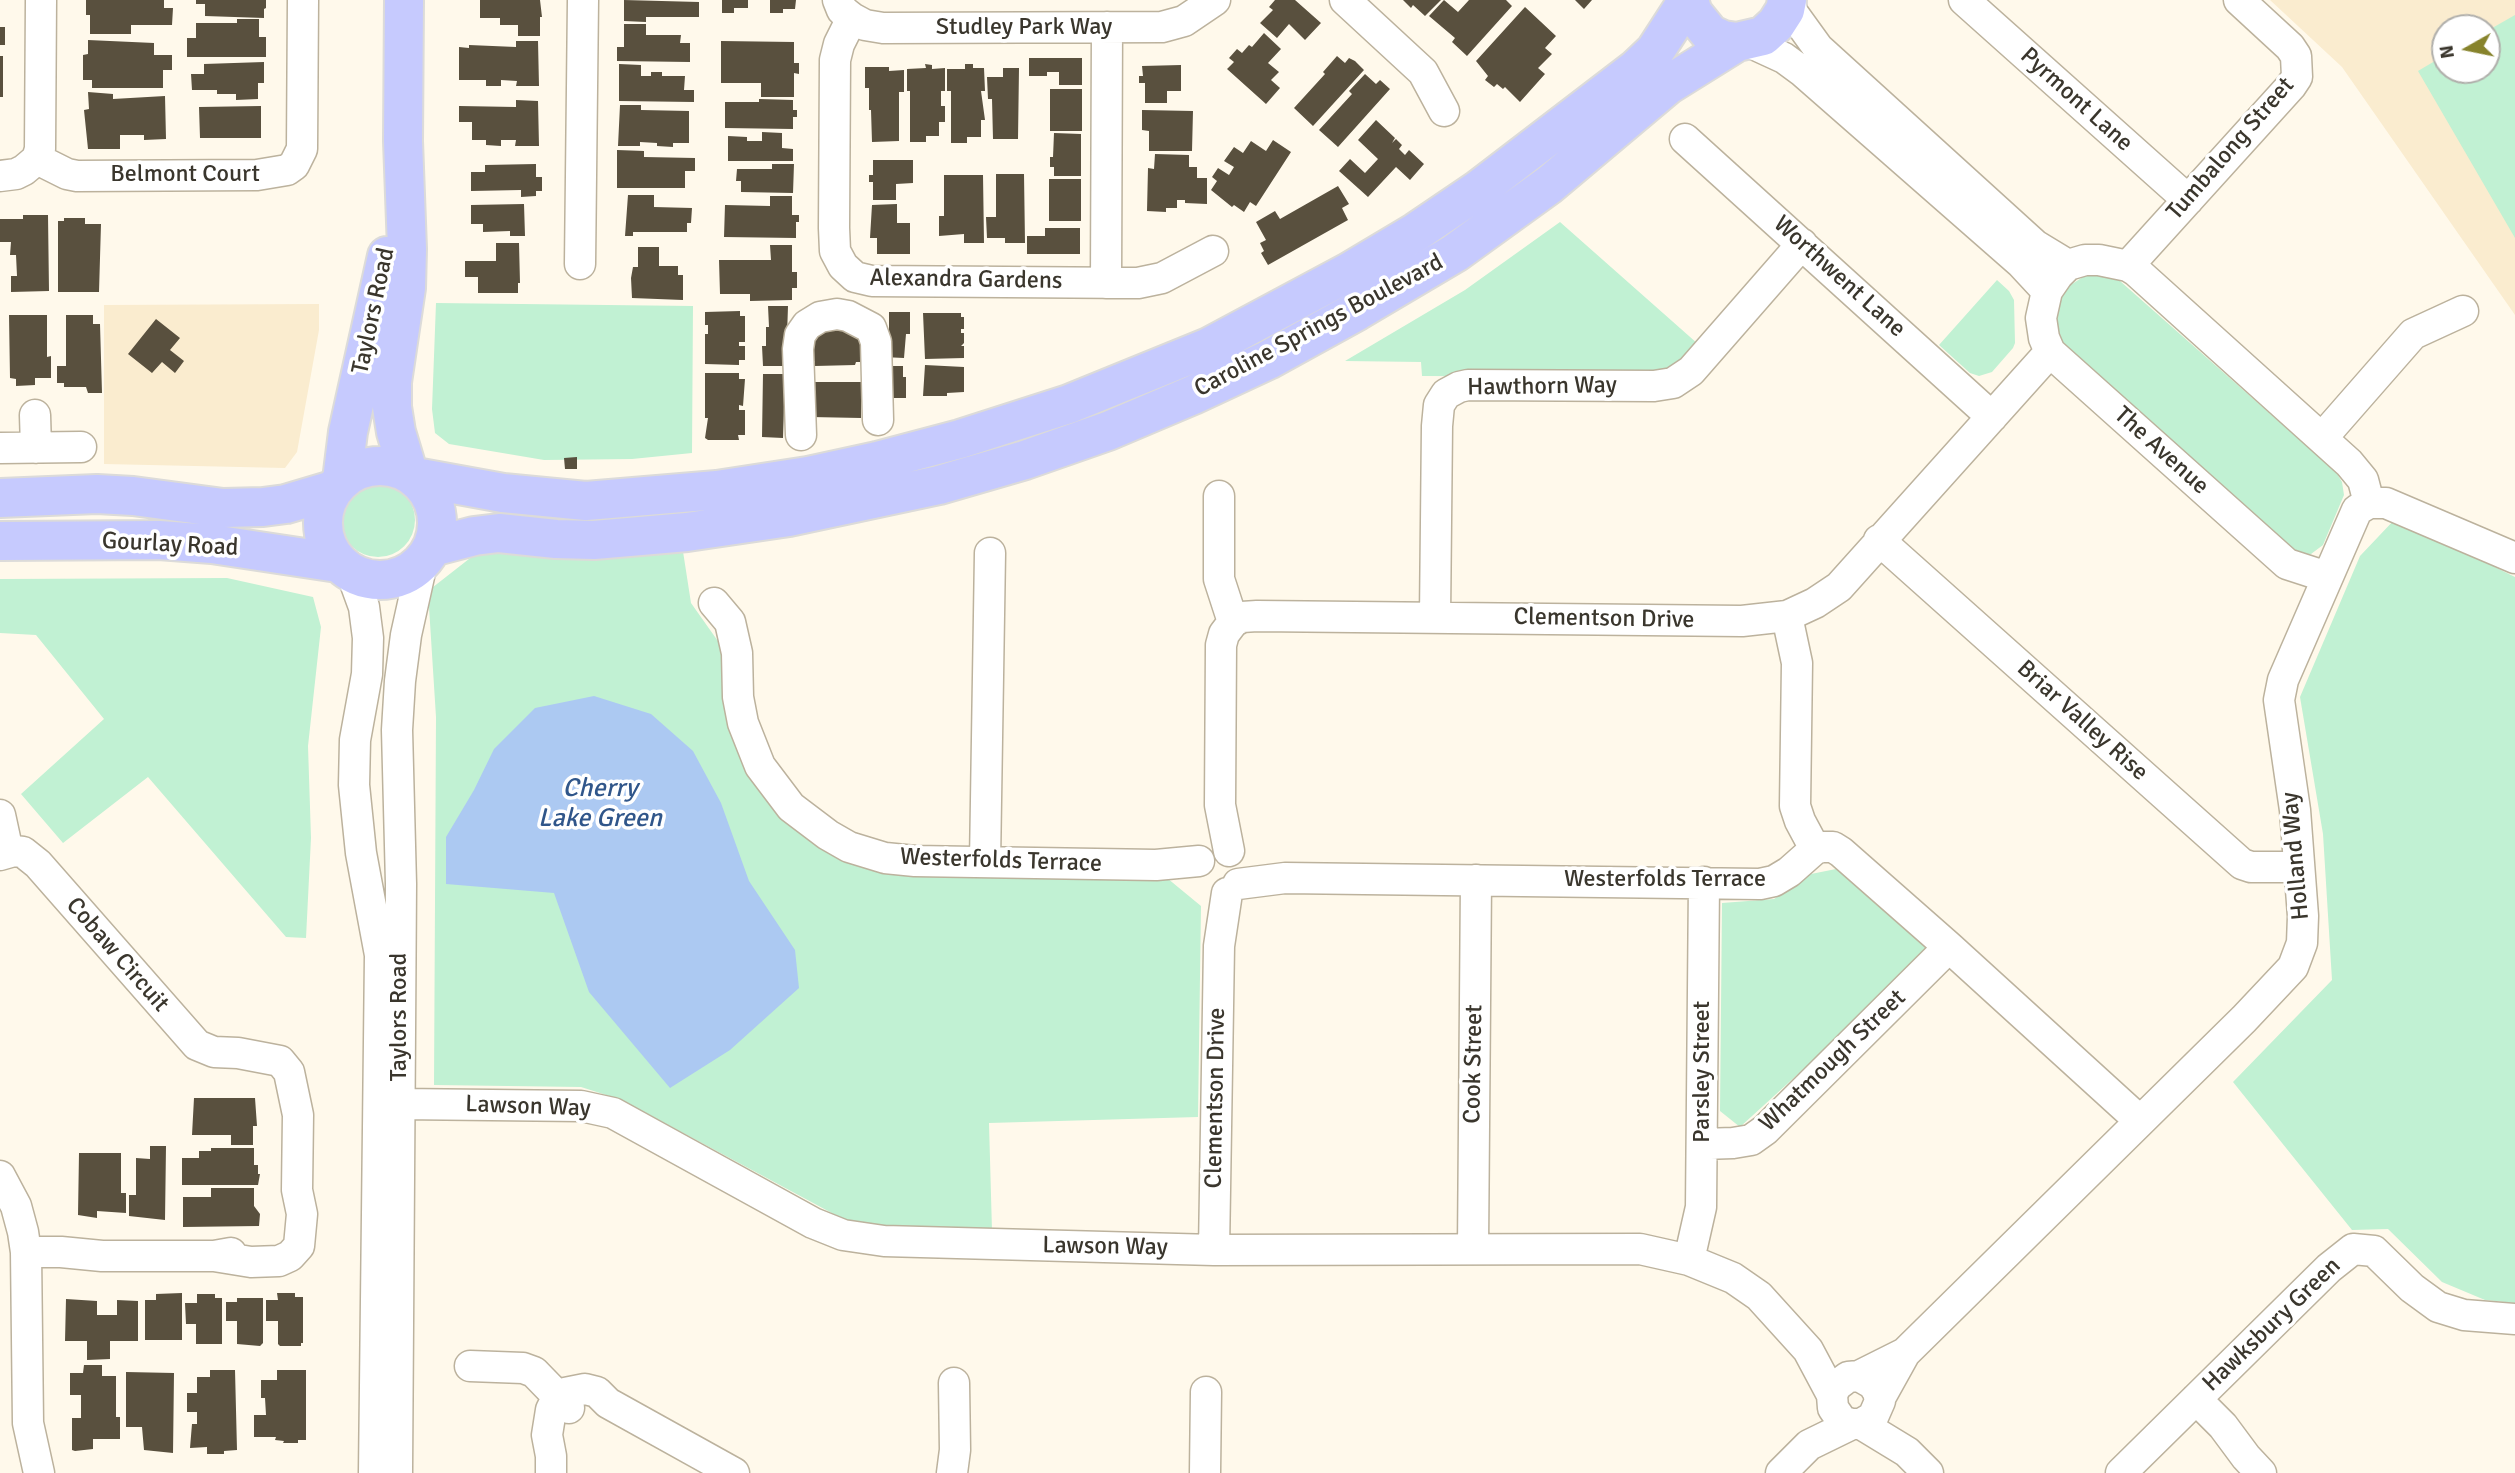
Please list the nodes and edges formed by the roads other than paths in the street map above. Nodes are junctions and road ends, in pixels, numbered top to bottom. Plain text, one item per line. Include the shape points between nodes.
1 (41, 0) edge
2 (303, 0) edge
3 (404, 0) edge
4 (583, 0) edge
5 (1215, 0) edge
6 (1345, 0) edge
7 (1688, 0) edge
8 (1788, 0) edge
9 (1964, 0) edge
10 (2239, 0) edge
11 (845, 9) edge
12 (1107, 27) junction
13 (1742, 42) junction
14 (1444, 111) dead end
15 (1685, 139) dead end
16 (403, 141) junction
17 (37, 159) junction
18 (0, 176) edge
19 (2188, 200) junction
20 (1802, 244) junction
21 (1213, 251) dead end
22 (580, 264) dead end
23 (2068, 265) junction
24 (2128, 266) junction
25 (855, 277) junction
26 (1106, 282) junction
27 (2047, 291) junction
28 (2463, 311) dead end
29 (841, 314) junction
30 (2050, 352) junction
31 (35, 415) dead end
32 (1992, 417) junction
33 (878, 420) dead end
34 (800, 435) dead end
35 (2322, 438) junction
36 (82, 447) dead end
37 (0, 448) edge
38 (36, 448) junction
39 (412, 475) junction
40 (337, 485) junction
41 (1219, 496) dead end
42 (0, 498) edge
43 (2369, 503) junction
44 (1879, 540) junction
45 (0, 541) edge
46 (990, 553) dead end
47 (427, 555) junction
48 (2515, 558) edge
49 (345, 568) junction
50 (2327, 577) junction
51 (714, 603) dead end
52 (1787, 616) junction
53 (1435, 617) junction
54 (1233, 622) junction
55 (0, 815) edge
56 (1815, 849) junction
57 (4, 853) edge
58 (985, 862) junction
59 (2299, 867) junction
60 (1218, 872) junction
61 (1476, 880) junction
62 (1704, 882) junction
63 (1949, 947) junction
64 (400, 1104) junction
65 (2139, 1120) junction
66 (1703, 1144) junction
67 (0, 1176) edge
68 (1473, 1248) junction
69 (1214, 1250) junction
70 (26, 1258) junction
71 (1689, 1260) junction
72 (2515, 1319) edge
73 (1905, 1353) junction
74 (470, 1366) dead end
75 (954, 1383) dead end
76 (1844, 1388) junction
77 (1206, 1392) dead end
78 (564, 1403) junction
79 (2191, 1403) junction
80 (1868, 1413) junction
81 (27, 1423) junction
82 (1809, 1445) junction
83 (1917, 1463) edge
84 (551, 1464) edge
85 (2253, 1465) edge
86 (16, 1473) edge
87 (38, 1473) edge
88 (374, 1473) edge
89 (397, 1473) edge
90 (734, 1473) edge
91 (953, 1473) edge
92 (1205, 1473) edge
93 (1781, 1473) edge
94 (2121, 1473) edge

1 - 17 street via 41,142
2 - 17 street, Belmont Court via 302,149 288,170 265,175 76,176
3 - 16 main road, Taylors Road
4 - 22 street
5 - 12 street, Studley Park Way via 1184,21 1162,27
6 - 14 street via 1423,72
7 - 13 main road via 1710,34
7 - 39 main road, Caroline Springs Boulevard via 1655,51 1636,69 1416,232 1209,347 1069,404 877,461 717,490 586,501 503,493
8 - 13 main road, Caroline Springs Boulevard via 1776,24 1763,36
8 - 23 street via 1818,48 2035,245
9 - 19 street, Pyrmont Lane
10 - 19 street, Tumbalong Street via 2290,47 2296,56 2297,77
11 - 12 street, Studley Park Way via 865,25 883,28
11 - 25 street, Alexandra Gardens via 835,60 834,230 835,251
12 - 26 street
13 - 27 street via 1784,58 1803,72 2021,262
13 - 47 main road, Caroline Springs Boulevard via 1668,85 1549,185 1455,253 1268,360 1108,431 939,485 789,517 594,540 499,533 474,536
15 - 20 street, Worthwent Lane
16 - 39 main road, Taylors Road via 406,288 392,407
16 - 40 main road, Taylors Road via 387,255
17 - 18 street via 16,174
19 - 24 street, Tumbalong Street
20 - 32 street, Worthwent Lane
20 - 53 street, Hawthorn Way via 1691,371 1672,383 1468,385 1446,394 1439,405 1437,426
21 - 26 street, Alexandra Gardens via 1162,278 1138,284
23 - 24 street via 2099,260
23 - 27 street
24 - 35 street
25 - 26 street, Alexandra Gardens via 872,281
25 - 29 street
27 - 30 street via 2041,318
28 - 35 street via 2413,334
29 - 33 street via 871,328 876,342
29 - 34 street via 820,317 800,335
30 - 32 street, Clementson Drive
30 - 50 street, The Avenue via 2287,564
31 - 38 street
32 - 44 street, Clementson Drive
35 - 43 street via 2363,480
36 - 38 street
37 - 38 street
39 - 40 main road via 381,465 353,472
39 - 47 main road via 428,491 436,509 438,528
40 - 42 main road, Gourlay Road via 286,504 263,507 223,508 97,494
40 - 49 main road via 326,504 324,535 329,550
41 - 54 street via 1219,579
43 - 48 street via 2386,503
43 - 50 street, Holland Way via 2357,510
44 - 52 street, Clementson Drive via 1839,587
44 - 59 street, Briar Valley Rise via 2242,864
45 - 49 main road, Gourlay Road via 212,544
46 - 58 street
47 - 49 main road via 407,574 389,580 370,580
47 - 64 street, Taylors Road via 406,635 397,730
49 - 88 street, Taylors Road via 364,607 368,638 354,785 380,955
50 - 59 street, Holland Way via 2283,680 2279,700
51 - 58 street, Westerfolds Terrace via 730,622 737,653 738,697 752,750 791,807 849,847 885,858
52 - 53 street, Clementson Drive via 1742,621
52 - 56 street via 1797,663 1795,806
53 - 54 street, Clementson Drive via 1257,616
54 - 60 street, Clementson Drive via 1221,645
55 - 57 street
56 - 62 street, Westerfolds Terrace via 1774,881
56 - 63 street via 1833,847 1842,852
57 - 70 street, Cobaw Circuit via 23,852 38,864 197,1045 214,1052 280,1061 292,1082 298,1115 297,1190 290,1230 281,1243 265,1250 214,1256 102,1256 61,1263
58 - 60 street, Westerfolds Terrace via 1156,865
59 - 65 street, Holland Way via 2302,943 2293,967
60 - 61 street, Westerfolds Terrace via 1285,878
60 - 69 street, Clementson Drive
61 - 62 street, Westerfolds Terrace
61 - 68 street, Cook Street
62 - 66 street, Parsley Street
63 - 65 street
63 - 66 street, Whatmough Street via 1765,1130 1751,1140
64 - 69 street, Lawson Way via 581,1106 613,1113 813,1223 844,1235 884,1241
64 - 89 street, Taylors Road
65 - 73 street, Holland Way
66 - 71 street, Parsley Street via 1701,1207
67 - 70 street via 20,1219
68 - 69 street, Lawson Way
68 - 71 street, Lawson Way via 1640,1249
70 - 81 street
71 - 76 street, Lawson Way via 1733,1278 1759,1296
72 - 79 street, Hawksbury Green via 2465,1315 2438,1307 2374,1251 2353,1249
73 - 76 street, Holland Way
73 - 80 street, Holland Way
74 - 78 street via 534,1372
75 - 91 street
76 - 80 street via 1873,1384
76 - 80 street via 1839,1417
76 - 82 street
77 - 92 street
78 - 84 street via 551,1410 548,1422
78 - 90 street via 565,1393 597,1392 608,1403
79 - 85 street via 2223,1426
79 - 94 street, Hawksbury Green
80 - 82 street
80 - 83 street
81 - 86 street
81 - 87 street
82 - 93 street

